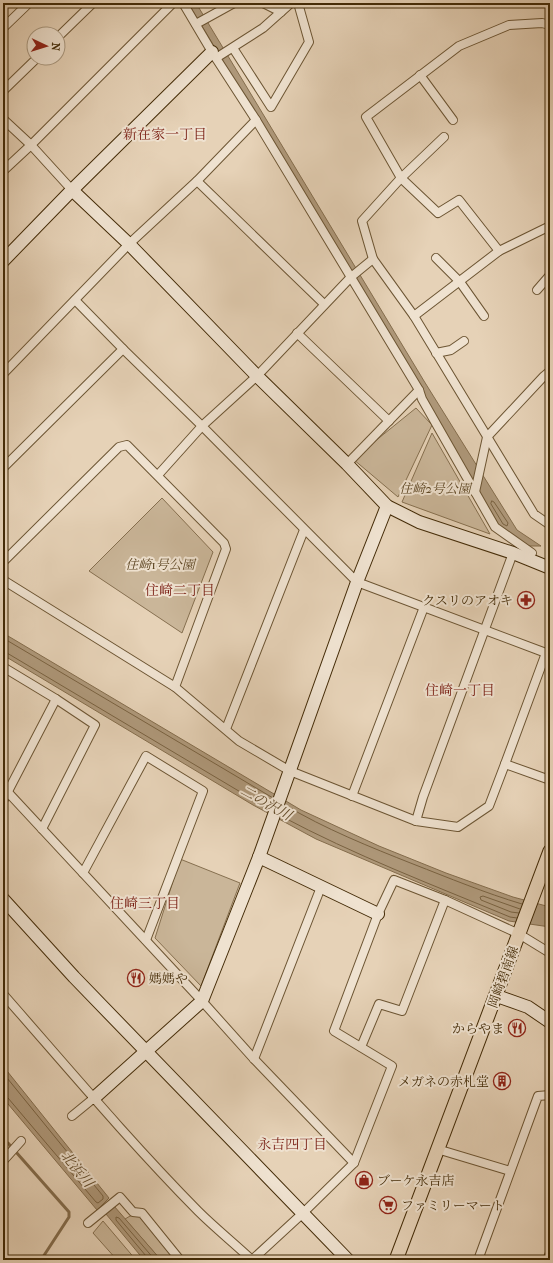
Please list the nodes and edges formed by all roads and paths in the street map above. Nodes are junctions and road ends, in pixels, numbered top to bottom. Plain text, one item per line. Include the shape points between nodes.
1 (29, 3) edge
2 (93, 3) edge
3 (173, 3) edge
4 (183, 3) edge
5 (234, 3) edge
6 (263, 3) edge
7 (291, 3) edge
8 (298, 3) edge
9 (281, 12) junction
10 (196, 24) junction
11 (550, 25) edge
12 (3, 28) edge
13 (66, 29) edge
14 (233, 48) junction
15 (214, 55) junction
16 (28, 66) edge
17 (420, 75) junction
18 (3, 91) edge
19 (3, 119) edge
20 (256, 120) junction
21 (453, 120) dead end
22 (444, 137) dead end
23 (30, 146) junction
24 (3, 171) edge
25 (401, 178) junction
26 (196, 181) junction
27 (72, 190) junction
28 (550, 226) edge
29 (129, 244) junction
30 (499, 251) junction
31 (436, 258) dead end
32 (373, 259) junction
33 (3, 261) edge
34 (550, 275) edge
35 (351, 276) junction
36 (460, 282) junction
37 (537, 290) dead end
38 (75, 300) junction
39 (324, 304) junction
40 (414, 316) junction
41 (484, 316) dead end
42 (297, 333) junction
43 (464, 341) dead end
44 (123, 349) junction
45 (436, 353) junction
46 (550, 371) edge
47 (3, 374) edge
48 (257, 376) junction
49 (419, 390) junction
50 (389, 421) junction
51 (202, 426) junction
52 (487, 437) junction
53 (347, 464) junction
54 (3, 468) edge
55 (158, 475) junction
56 (476, 489) junction
57 (387, 506) junction
58 (550, 525) edge
59 (304, 530) junction
60 (513, 553) junction
61 (532, 554) dead end
62 (3, 562) edge
63 (550, 568) edge
64 (3, 580) edge
65 (357, 582) junction
66 (424, 607) junction
67 (485, 630) junction
68 (3, 666) edge
69 (175, 687) junction
70 (56, 699) junction
71 (226, 729) junction
72 (505, 764) junction
73 (290, 771) junction
74 (550, 780) edge
75 (5, 789) edge
76 (352, 796) junction
77 (3, 801) edge
78 (416, 821) junction
79 (42, 829) junction
80 (550, 851) edge
81 (259, 857) junction
82 (83, 872) junction
83 (321, 887) junction
84 (3, 899) edge
85 (445, 900) junction
86 (378, 914) junction
87 (519, 934) junction
88 (146, 940) junction
89 (550, 952) edge
90 (3, 994) edge
91 (497, 996) junction
92 (202, 1001) junction
93 (550, 1022) edge
94 (361, 1048) junction
95 (146, 1052) junction
96 (254, 1059) junction
97 (550, 1095) edge
98 (94, 1098) junction
99 (72, 1116) dead end
100 (21, 1141) dead end
101 (437, 1149) junction
102 (3, 1161) edge
103 (354, 1163) junction
104 (510, 1171) junction
105 (303, 1213) junction
106 (88, 1223) dead end
107 (550, 1253) edge
108 (180, 1260) edge
109 (252, 1260) edge
110 (348, 1260) edge
111 (396, 1260) edge
112 (478, 1260) edge
113 (547, 1260) edge

1 - 12 street
2 - 13 street
3 - 23 street
4 - 10 street
5 - 10 street
6 - 9 street
7 - 9 street
8 - 14 street via 309,42 271,107
9 - 14 street
10 - 15 street
11 - 17 street via 509,25 459,46
14 - 15 street
15 - 20 street
15 - 27 street
16 - 18 street
17 - 21 street
17 - 25 street via 366,117
19 - 23 street
20 - 26 street
20 - 35 street
22 - 25 street
23 - 24 street
23 - 27 street
25 - 30 street via 438,213 459,200
25 - 32 street via 362,222
26 - 29 street
26 - 39 street
27 - 29 street
27 - 33 street
28 - 30 street
29 - 38 street
29 - 48 street
30 - 36 street
31 - 36 street
32 - 35 street
32 - 40 street
34 - 37 street
35 - 39 street
35 - 49 street
36 - 40 street
36 - 41 street
38 - 44 street
38 - 47 street
39 - 42 street
40 - 45 street
42 - 48 street
42 - 50 street
43 - 45 street via 451,350
44 - 51 street
44 - 54 street
45 - 52 street
46 - 52 street
48 - 51 street
48 - 53 street
49 - 50 street
49 - 56 street
50 - 53 street
51 - 55 street
51 - 59 street
52 - 56 street
52 - 58 street via 534,514
53 - 57 street
55 - 62 street via 126,445 119,447
55 - 69 street via 224,543 226,549
56 - 61 street via 495,527
57 - 60 street via 419,522
57 - 65 street
59 - 65 street
59 - 71 street
60 - 63 street
60 - 67 street
64 - 69 street
65 - 66 street
65 - 73 street
66 - 67 street
66 - 76 street
67 - 72 street via 546,653
67 - 78 street
68 - 70 street
69 - 71 street
70 - 75 street
70 - 79 street via 95,725
71 - 73 street via 239,741
72 - 74 street
72 - 78 street via 489,806 458,827
73 - 76 street
73 - 81 street
75 - 77 street
75 - 79 street
76 - 78 street
79 - 82 street
80 - 87 main road, 岡崎碧南線
81 - 83 street
81 - 92 street
82 - 88 street
82 - 88 street via 146,756 203,791
83 - 86 street
83 - 96 street
84 - 95 street
85 - 86 street via 394,880
85 - 87 street
85 - 94 street via 402,1011 379,1004
86 - 94 street via 334,1031
87 - 89 street
87 - 91 main road, 岡崎碧南線
88 - 92 street
90 - 98 street
91 - 93 street via 528,1007
91 - 101 main road, 岡崎碧南線
92 - 95 street
92 - 96 street
94 - 103 street via 392,1066
95 - 98 street
95 - 105 street
96 - 103 street
97 - 104 street via 538,1096
98 - 99 street
98 - 109 street via 199,1212
100 - 102 street
101 - 104 street
101 - 111 main road, 岡崎碧南線
103 - 105 street
104 - 112 street
105 - 109 street
105 - 110 street
106 - 108 street via 120,1197 133,1212 142,1214
107 - 113 street

